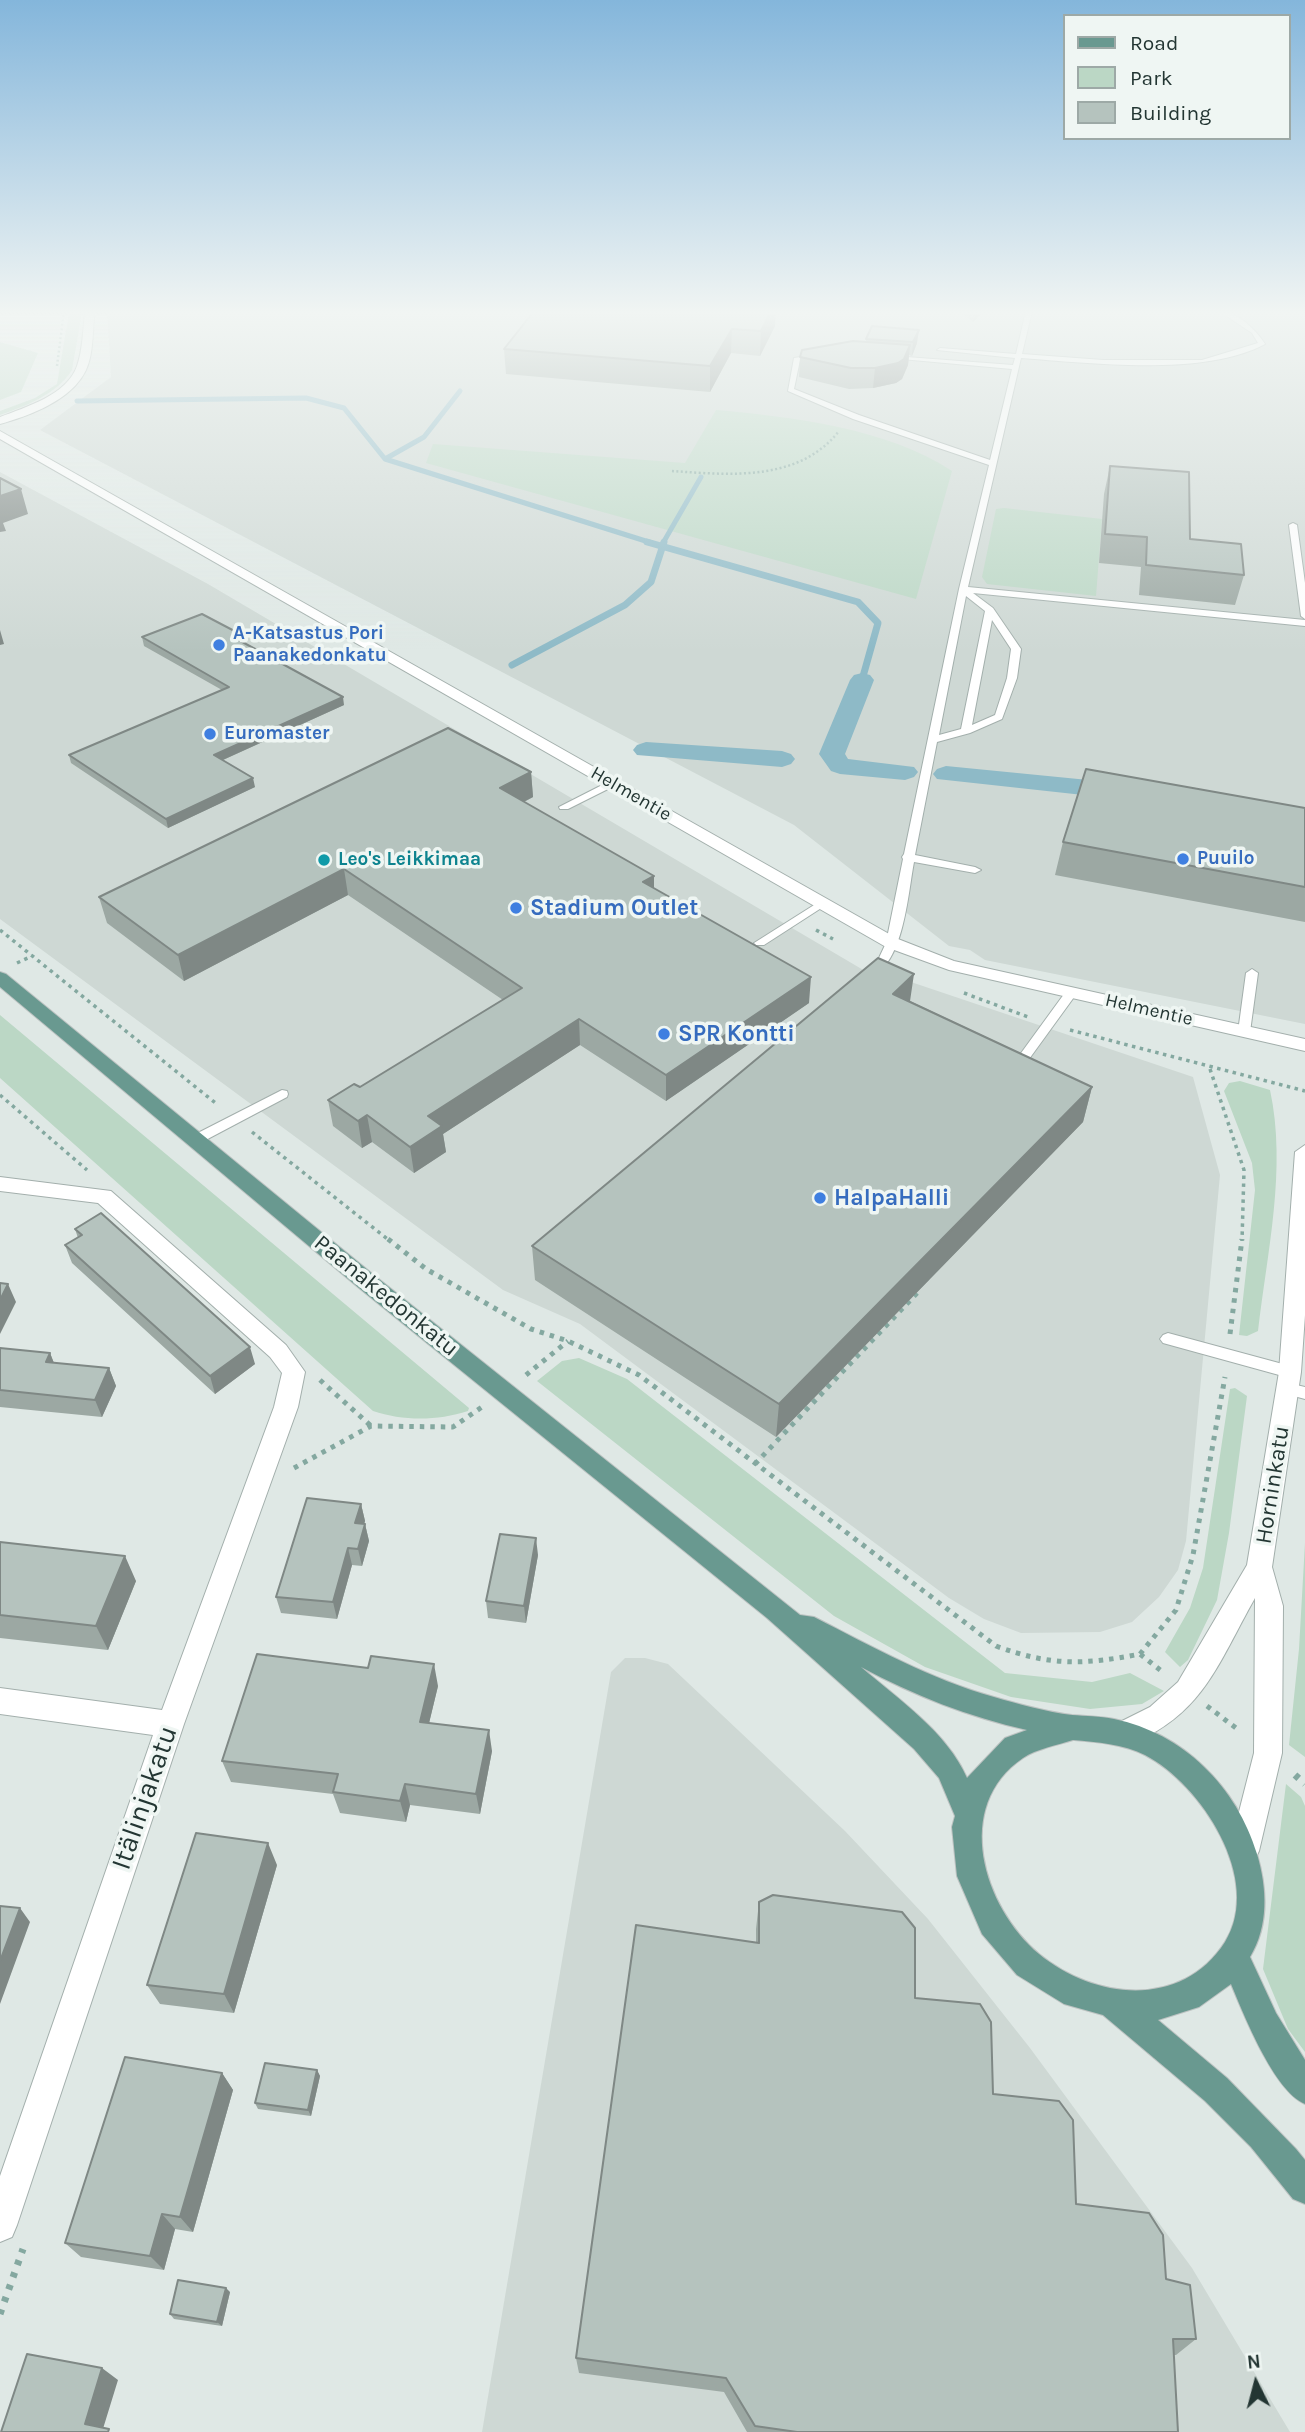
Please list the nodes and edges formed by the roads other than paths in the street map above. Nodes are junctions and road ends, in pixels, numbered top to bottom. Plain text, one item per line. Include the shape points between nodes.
1 (875, 424) edge
2 (1002, 424) edge
3 (0, 434) edge
4 (993, 464) junction
5 (1293, 525) dead end
6 (963, 589) junction
7 (990, 610) junction
8 (1305, 616) edge
9 (1305, 623) edge
10 (965, 732) junction
11 (933, 740) junction
12 (612, 783) junction
13 (564, 807) dead end
14 (907, 857) junction
15 (975, 870) dead end
16 (822, 903) junction
17 (760, 943) dead end
18 (892, 943) junction
19 (1252, 973) dead end
20 (0, 978) edge
21 (856, 983) edge
22 (1070, 993) junction
23 (1244, 1032) junction
24 (1305, 1045) edge
25 (1020, 1063) edge
26 (282, 1094) dead end
27 (195, 1140) junction
28 (1305, 1152) edge
29 (0, 1184) edge
30 (1168, 1339) dead end
31 (1295, 1384) edge
32 (1259, 1567) junction
33 (776, 1611) junction
34 (0, 1702) edge
35 (170, 1724) junction
36 (1073, 1727) junction
37 (1126, 1733) junction
38 (968, 1813) junction
39 (1244, 1851) junction
40 (1234, 1955) junction
41 (1114, 2006) junction
42 (1305, 2088) edge
43 (1305, 2187) edge
44 (0, 2225) edge

1 - 4 lane
2 - 4 lane
3 - 12 street, Helmentie
4 - 6 lane
5 - 8 lane
6 - 7 lane
6 - 9 lane
6 - 11 lane
7 - 10 lane
7 - 10 lane via 1016,649 1013,678 999,717
10 - 11 lane
11 - 14 lane
12 - 13 lane
12 - 16 street, Helmentie
14 - 15 lane
14 - 18 lane
16 - 17 lane
16 - 18 street, Helmentie
18 - 21 lane via 883,962
18 - 22 street, Helmentie via 949,965
19 - 23 lane
20 - 27 main road, Paanakedonkatu
22 - 23 street, Helmentie
22 - 25 lane
23 - 24 street, Helmentie
26 - 27 lane
27 - 33 main road, Paanakedonkatu
28 - 31 street, Horninkatu
29 - 35 street, Itälinjakatu via 104,1196 305,1375 286,1407
30 - 31 lane
31 - 32 street, Horninkatu
32 - 37 street, Horninkatu via 1188,1691 1160,1716
32 - 39 street, Horninkatu via 1270,1606 1268,1753
33 - 36 main road, Paanakedonkatu via 909,1679 994,1710
33 - 38 main road, Paanakedonkatu via 923,1740 948,1769
34 - 35 street
35 - 44 street, Itälinjakatu
36 - 37 main road
36 - 38 main road via 1025,1739 1005,1752 988,1768
37 - 39 main road via 1176,1759 1199,1778 1228,1816
38 - 41 main road via 967,1866 989,1920 1007,1945 1056,1985
39 - 40 main road via 1251,1906
40 - 41 main road via 1218,1976 1172,2003
40 - 42 main road via 1280,2053
41 - 43 main road via 1211,2083 1290,2165

